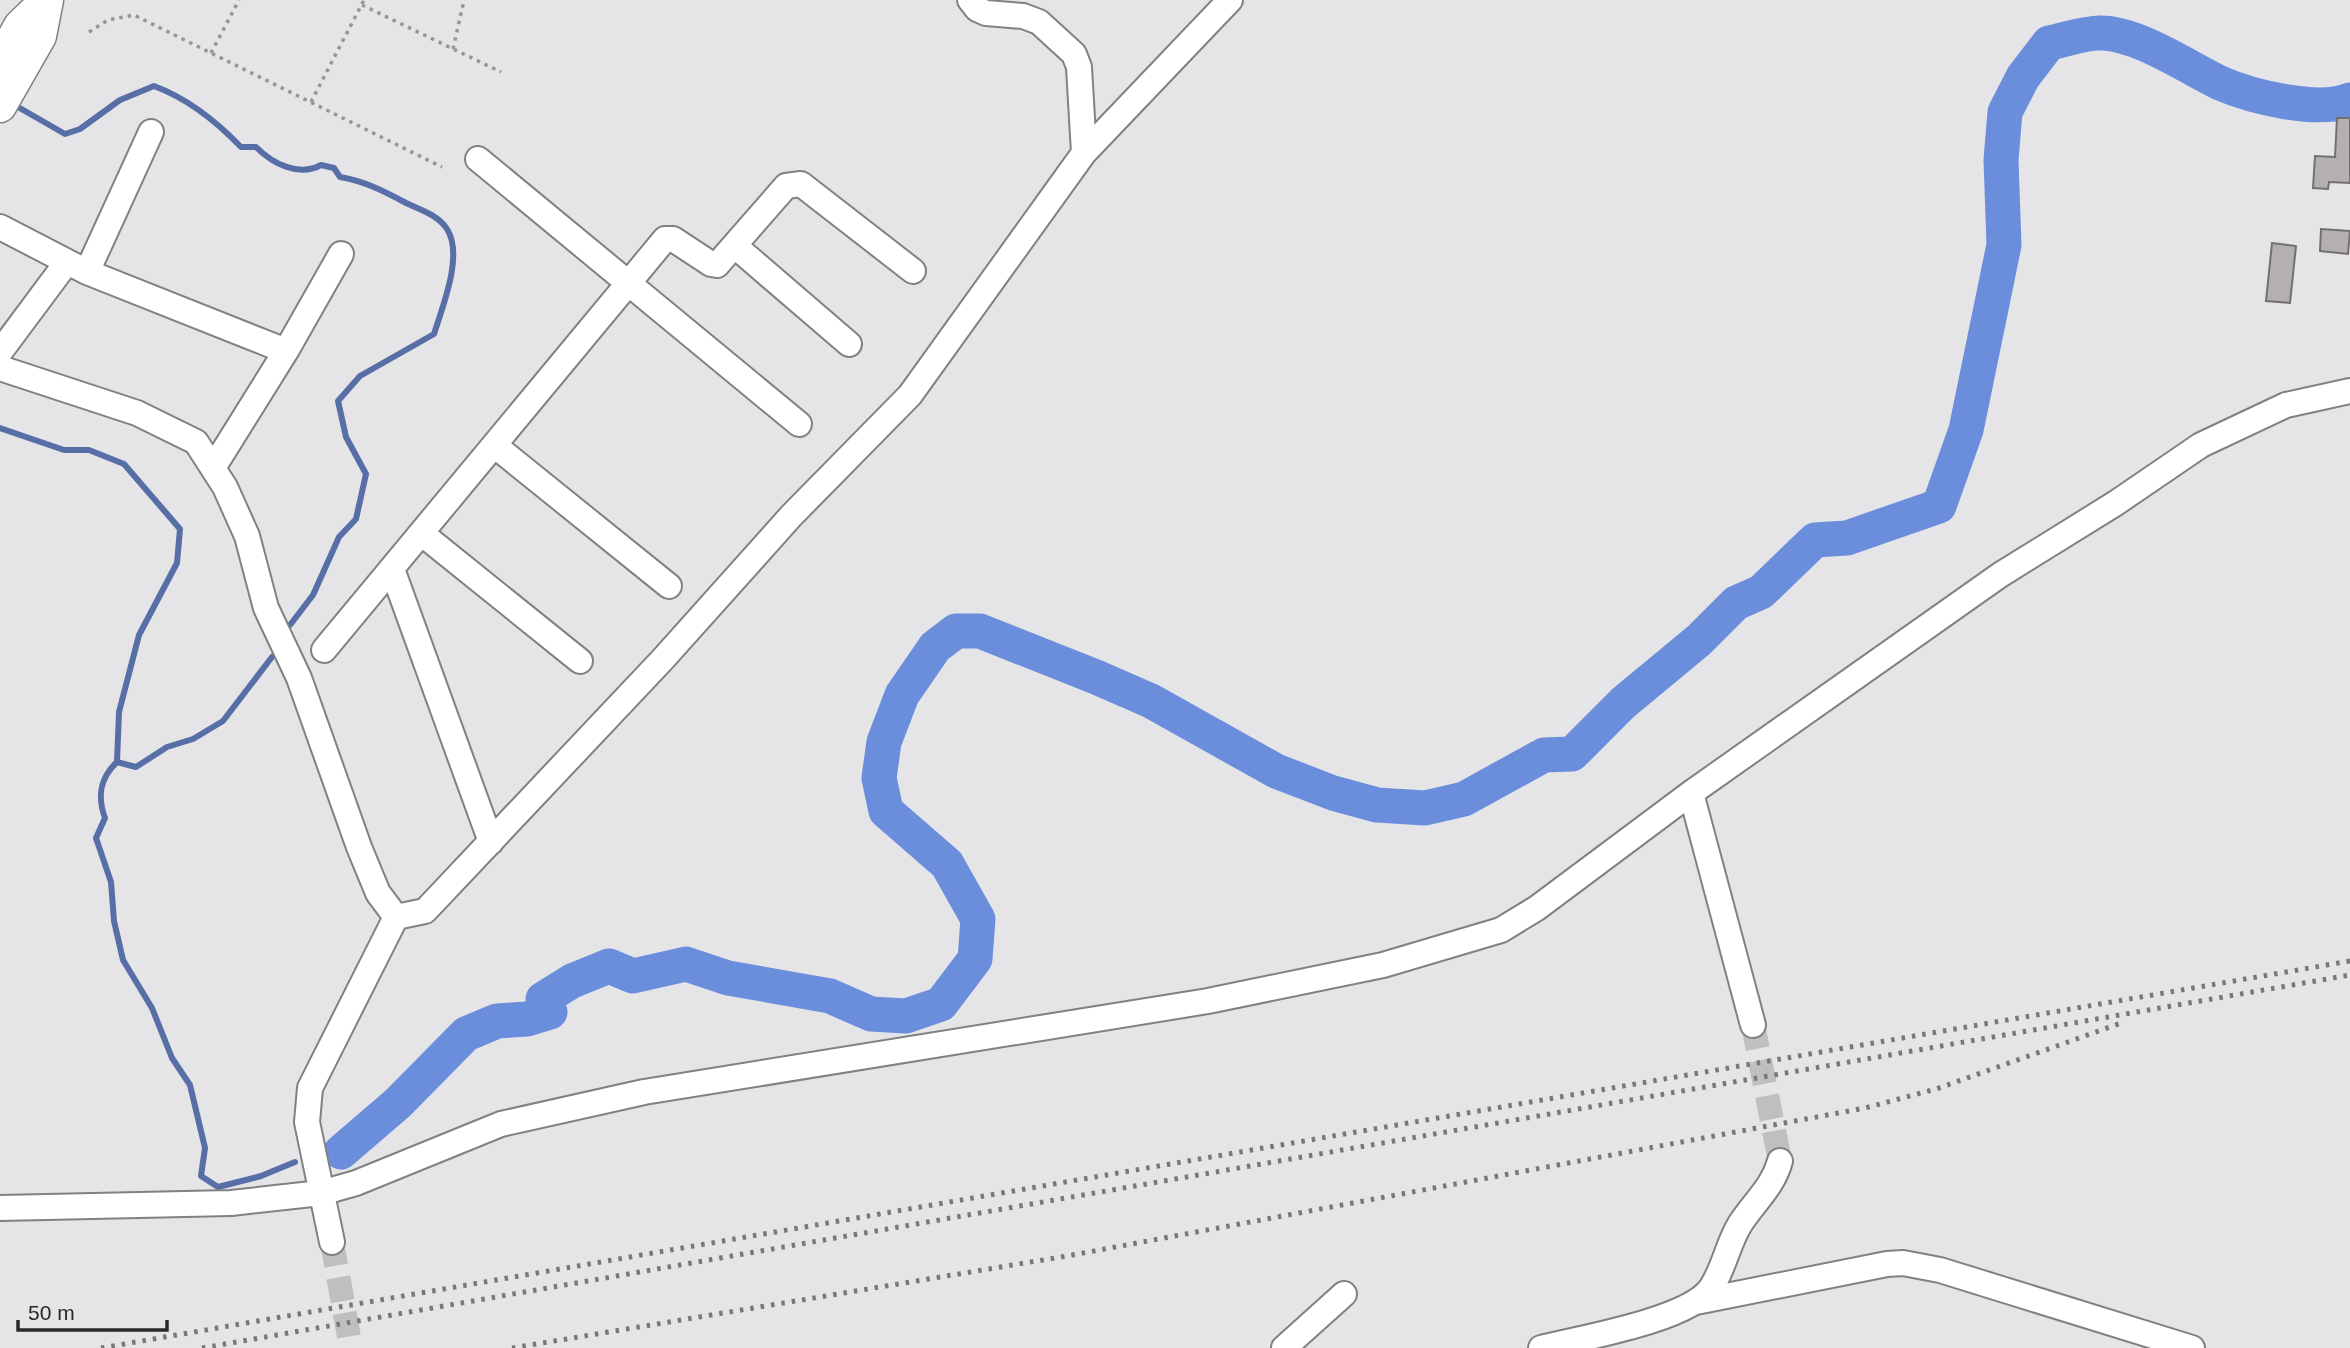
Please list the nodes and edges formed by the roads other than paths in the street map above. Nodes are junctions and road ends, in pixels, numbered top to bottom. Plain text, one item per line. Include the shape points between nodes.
1 (47, 0) edge
2 (970, 0) edge
3 (1230, 0) edge
4 (1007, 7) edge
5 (25, 40) junction
6 (0, 62) edge
7 (0, 106) edge
8 (151, 132) dead end
9 (1084, 153) junction
10 (478, 159) dead end
11 (0, 227) edge
12 (735, 246) junction
13 (341, 254) dead end
14 (77, 267) junction
15 (913, 271) dead end
16 (629, 281) junction
17 (849, 344) dead end
18 (286, 351) junction
19 (0, 352) edge
20 (0, 368) edge
21 (2350, 391) edge
22 (799, 424) dead end
23 (494, 445) junction
24 (213, 468) junction
25 (421, 533) junction
26 (392, 569) junction
27 (669, 586) dead end
28 (324, 650) dead end
29 (580, 661) dead end
30 (1691, 793) junction
31 (491, 842) junction
32 (396, 917) junction
33 (1753, 1025) tunnel mouth
34 (1780, 1161) tunnel mouth
35 (321, 1193) junction
36 (0, 1208) edge
37 (332, 1242) tunnel mouth
38 (1344, 1294) dead end
39 (1696, 1302) junction
40 (1284, 1348) edge
41 (1541, 1348) edge
42 (2192, 1348) edge

1 - 5 main road
2 - 4 street via 977,9
3 - 9 street
4 - 9 street via 1032,18 1074,54 1079,66
5 - 6 main road
5 - 7 main road
8 - 14 street
9 - 31 street via 910,395 790,516
10 - 16 street
11 - 14 street
12 - 15 street via 786,186 800,184
12 - 16 street via 720,264 714,264 673,239 665,239
12 - 17 street
13 - 18 street
14 - 18 street
14 - 19 street
16 - 22 street
16 - 23 street
18 - 24 street
20 - 24 street via 149,419 196,442
21 - 30 street via 2286,405 2201,444 2000,575
23 - 25 street
23 - 27 street
24 - 32 street via 247,536 265,608 299,678 359,847 378,892
25 - 26 street
25 - 29 street
26 - 28 street
26 - 31 street
30 - 33 street
30 - 35 street via 1501,930 1383,965 1208,1001 644,1092 501,1124
31 - 32 street via 425,911
32 - 35 street via 310,1088 307,1122
34 - 39 street via 1775,1177 1738,1227 1711,1289
35 - 36 street via 232,1203
35 - 37 street
38 - 40 street
39 - 41 street via 1671,1315
39 - 42 street via 1903,1263 1940,1270

